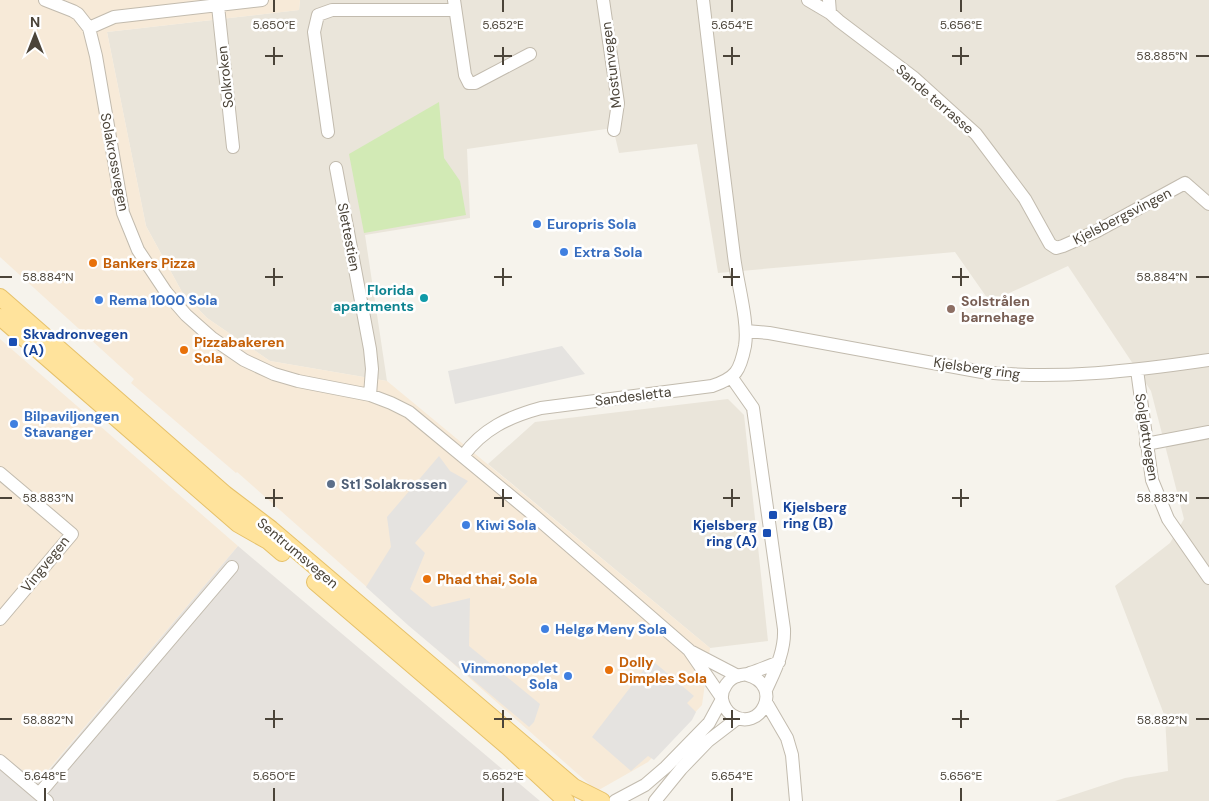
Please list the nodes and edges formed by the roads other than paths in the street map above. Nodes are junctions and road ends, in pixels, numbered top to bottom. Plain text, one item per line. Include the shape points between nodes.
1 (46, 0) edge
2 (262, 0) edge
3 (603, 0) edge
4 (703, 0) edge
5 (808, 0) edge
6 (829, 0) edge
7 (372, 5) edge
8 (455, 5) edge
9 (218, 6) junction
10 (830, 13) junction
11 (89, 28) junction
12 (530, 54) dead end
13 (614, 130) dead end
14 (328, 132) dead end
15 (233, 147) dead end
16 (336, 168) dead end
17 (1025, 199) joint
18 (1209, 204) edge
19 (0, 297) edge
20 (0, 317) edge
21 (746, 331) junction
22 (1209, 360) edge
23 (1137, 370) junction
24 (732, 378) junction
25 (370, 396) junction
26 (1209, 432) edge
27 (1146, 444) junction
28 (463, 456) junction
29 (0, 473) edge
30 (232, 567) dead end
31 (1209, 578) edge
32 (0, 619) edge
33 (689, 650) junction
34 (778, 662) junction
35 (742, 675) junction
36 (766, 696) junction
37 (722, 699) junction
38 (745, 718) junction
39 (780, 729) junction
40 (0, 761) edge
41 (43, 798) edge
42 (566, 801) edge
43 (602, 801) edge
44 (615, 801) edge
45 (655, 801) edge
46 (796, 801) edge

1 - 11 street via 78,14
2 - 9 street
3 - 13 street, Mostunvegen via 618,103
4 - 21 street via 733,251
5 - 10 street, Sande terrasse
6 - 10 street
7 - 8 street
7 - 14 street via 318,15 314,32
8 - 12 street via 465,75 469,83 478,82
9 - 11 street via 114,17
9 - 15 street, Solkroken
10 - 17 street, Sande terrasse via 913,77 976,134
11 - 25 street, Solakrossvegen via 123,213 138,250 166,292 212,338 244,360 298,381
16 - 25 street, Slettestien via 370,349
17 - 18 street, Kjelsbergsvingen via 1050,244 1056,248 1185,183
19 - 43 main road, Sentrumsvegen via 225,494 271,529 574,788
20 - 42 main road, Sentrumsvegen via 238,524 268,541
21 - 23 street, Kjelsberg ring via 1008,375 1059,376
21 - 24 street via 742,359
22 - 23 street, Kjelsberg ring
23 - 27 street, Solgløttvegen
24 - 28 street, Sandesletta via 712,386 540,408 503,422 485,433
24 - 34 street via 752,408 754,417 784,629
25 - 28 street, Solakrossvegen via 409,412
26 - 27 street
27 - 31 street, Solgløttvegen via 1152,480 1168,519
28 - 33 street
29 - 32 street, Vingvegen via 72,534
30 - 41 street
33 - 35 street
33 - 37 street
34 - 35 street
34 - 36 street
35 - 36 street via 758,679
35 - 37 street via 730,680
36 - 38 street via 758,715
36 - 39 street
37 - 38 street via 730,714
37 - 44 street via 709,723 666,767 645,785
38 - 39 street
38 - 45 street via 708,742
39 - 46 street via 787,738 792,755
40 - 41 street

